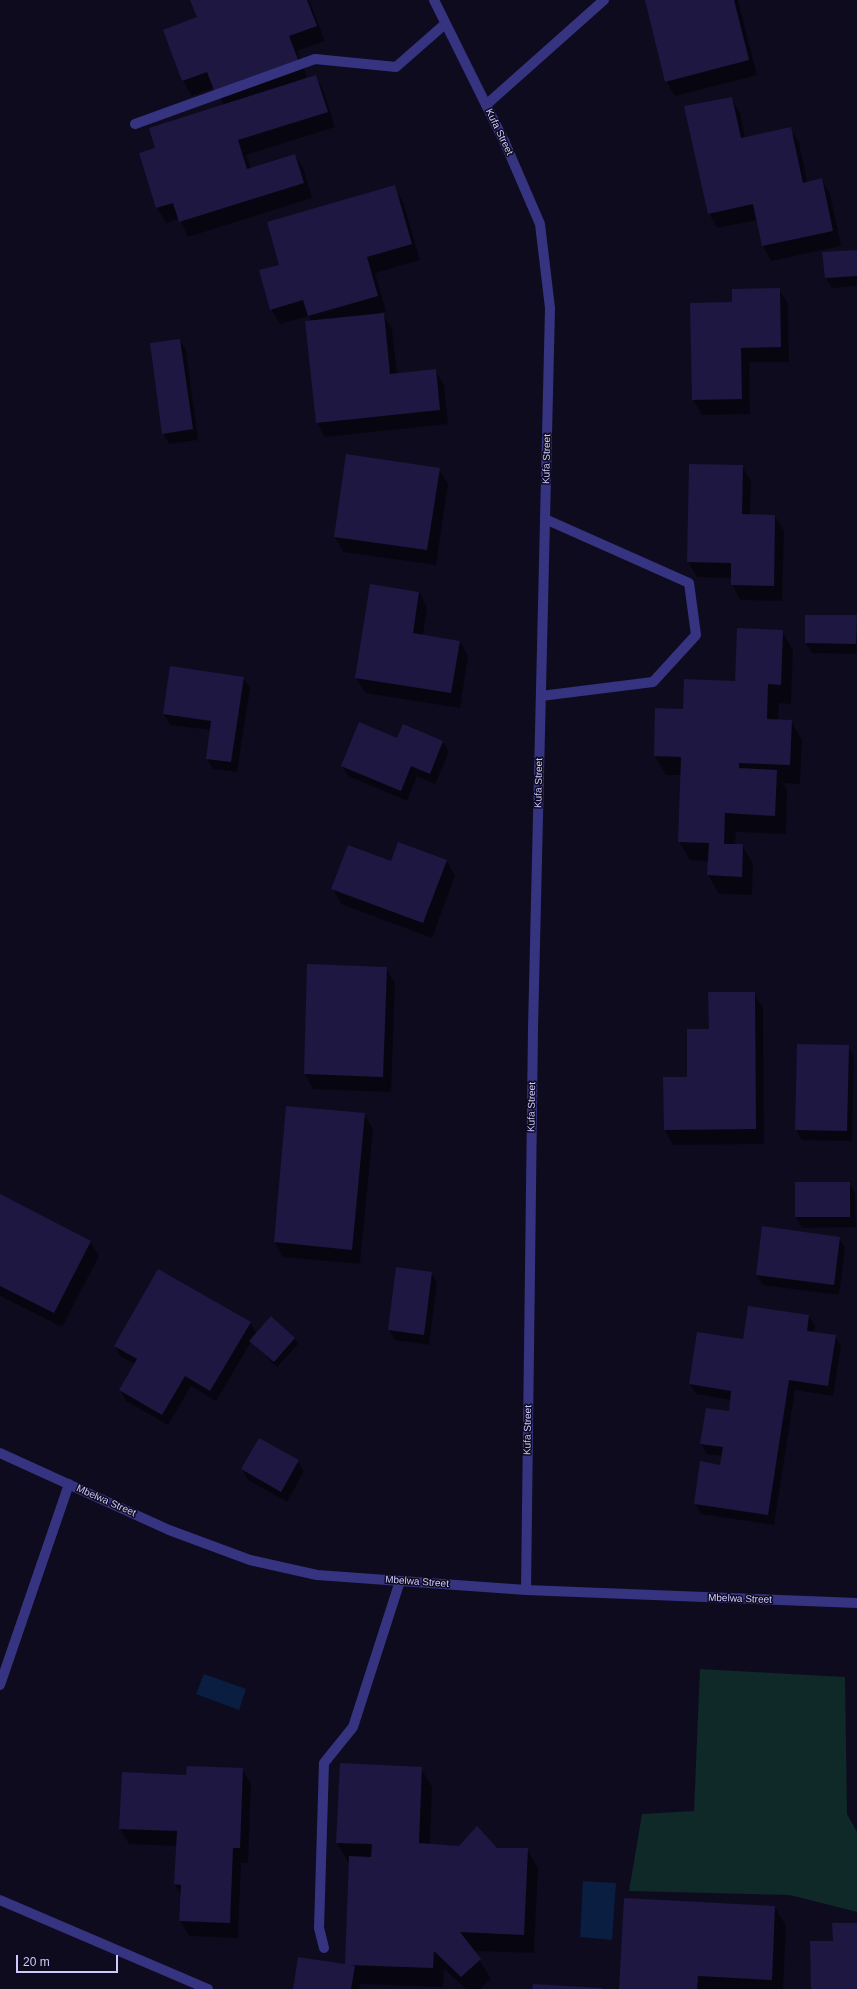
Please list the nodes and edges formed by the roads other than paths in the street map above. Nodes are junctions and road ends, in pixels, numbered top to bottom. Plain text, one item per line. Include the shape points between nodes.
1 (434, 0) edge
2 (604, 0) edge
3 (445, 24) junction
4 (486, 105) junction
5 (135, 124) dead end
6 (545, 519) junction
7 (541, 696) junction
8 (0, 1453) edge
9 (69, 1484) junction
10 (400, 1581) junction
11 (526, 1590) junction
12 (857, 1604) edge
13 (0, 1685) edge
14 (0, 1900) edge
15 (324, 1948) dead end
16 (208, 1989) edge

1 - 3 street, Kufa Street
2 - 4 street
3 - 4 street, Kufa Street
3 - 5 street via 396,67 314,59
4 - 6 street, Kufa Street via 505,142 540,224 550,308
6 - 7 street, Kufa Street
6 - 7 street via 689,583 696,636 653,682
7 - 11 street, Kufa Street via 533,1028
8 - 9 street, Mbelwa Street
9 - 10 street, Mbelwa Street via 169,1530 250,1560 317,1575
9 - 13 street
10 - 11 street, Mbelwa Street
10 - 15 street via 353,1727 324,1763 319,1928
11 - 12 street, Mbelwa Street
14 - 16 street

